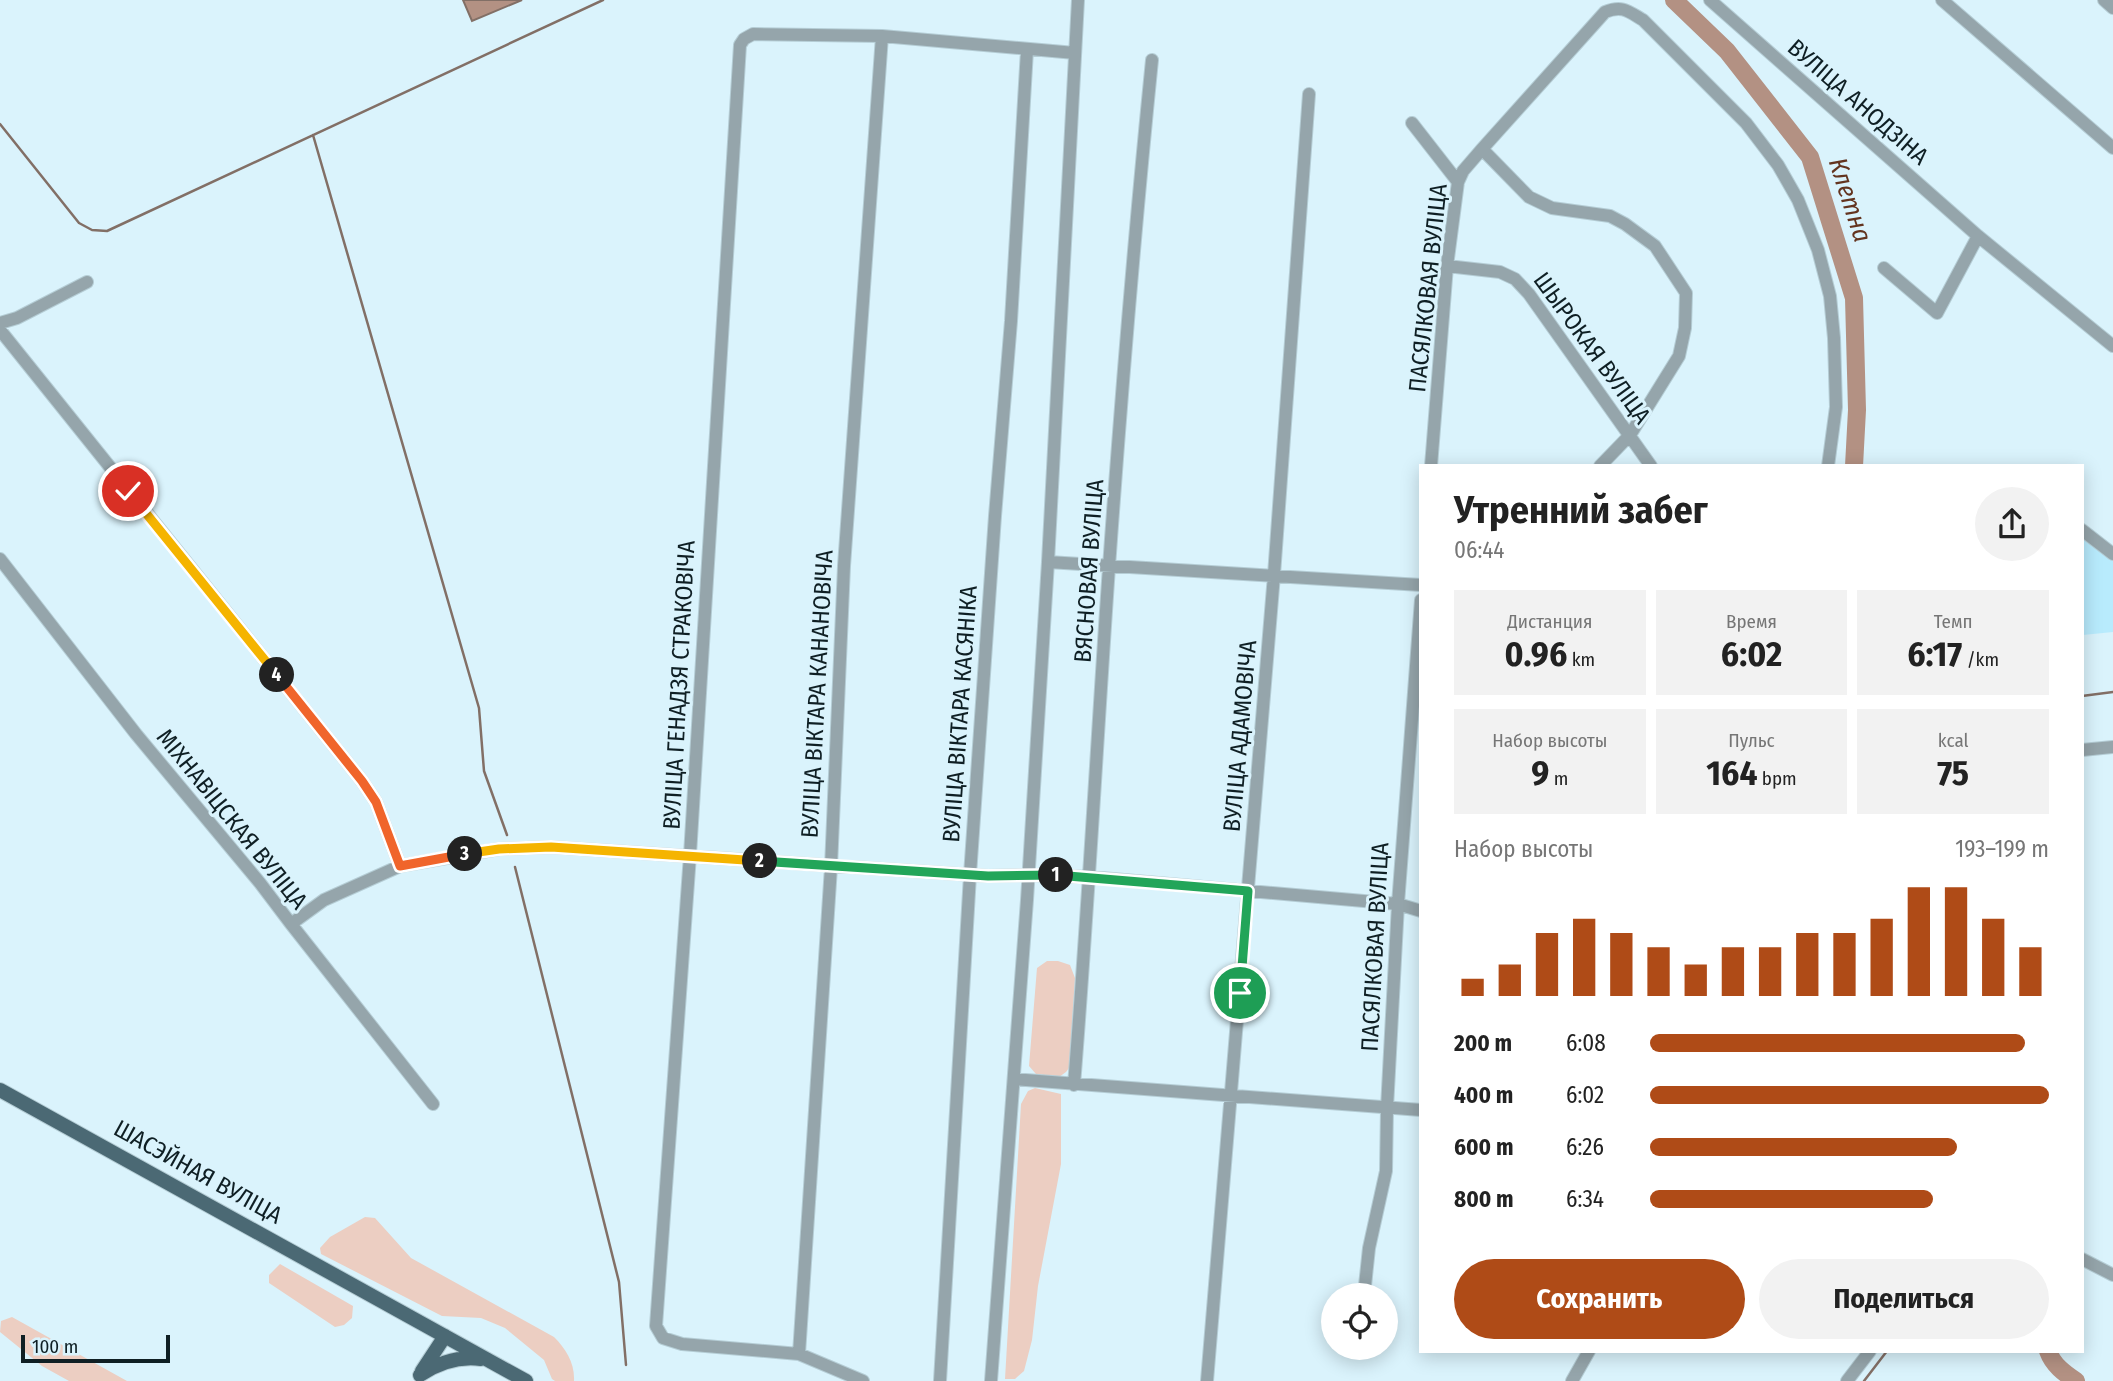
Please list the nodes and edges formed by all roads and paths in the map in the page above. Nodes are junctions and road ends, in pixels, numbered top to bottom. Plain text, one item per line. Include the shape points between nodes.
1 (1078, 0) edge
2 (1710, 0) edge
3 (1942, 0) edge
4 (2104, 0) edge
5 (2113, 8) edge
6 (882, 36) junction
7 (1027, 50) junction
8 (1075, 53) junction
9 (1152, 60) dead end
10 (1309, 94) dead end
11 (1412, 123) dead end
12 (2113, 148) edge
13 (1482, 149) junction
14 (1458, 182) junction
15 (1978, 236) junction
16 (1447, 266) junction
17 (1884, 268) dead end
18 (87, 282) dead end
19 (0, 323) edge
20 (0, 330) edge
21 (2113, 346) edge
22 (1631, 432) junction
23 (1431, 464) edge
24 (1602, 464) edge
25 (1650, 464) edge
26 (1828, 464) edge
27 (2084, 532) edge
28 (2113, 554) edge
29 (0, 559) edge
30 (1048, 562) junction
31 (1109, 565) junction
32 (1274, 575) junction
33 (1419, 585) edge
34 (1419, 626) edge
35 (2113, 747) edge
36 (2084, 750) edge
37 (690, 855) junction
38 (400, 866) junction
39 (831, 866) junction
40 (970, 875) junction
41 (1028, 875) junction
42 (1090, 877) junction
43 (1248, 891) junction
44 (1398, 904) junction
45 (1419, 910) edge
46 (291, 924) junction
47 (1014, 1079) junction
48 (1074, 1085) junction
49 (0, 1090) edge
50 (1231, 1095) junction
51 (433, 1104) dead end
52 (1387, 1108) junction
53 (1419, 1110) edge
54 (2084, 1260) edge
55 (2113, 1275) edge
56 (1365, 1283) edge
57 (445, 1336) junction
58 (1588, 1353) edge
59 (1868, 1353) edge
60 (799, 1354) junction
61 (487, 1360) junction
62 (418, 1378) edge
63 (526, 1381) edge
64 (863, 1381) edge
65 (940, 1381) edge
66 (992, 1381) edge
67 (1207, 1381) edge
68 (1572, 1381) edge
69 (1847, 1381) edge

1 - 8 street
2 - 15 street, ВУЛІЦА АНОДЗІНА
3 - 12 street
4 - 5 street
6 - 7 street
6 - 37 street, ВУЛІЦА ГЕНАДЗЯ СТРАКОВІЧА via 754,33 740,45
6 - 39 street, ВУЛІЦА ВІКТАРА КАНАНОВІЧА via 844,566
7 - 8 street
7 - 40 street, ВУЛІЦА ВІКТАРА КАСЯНІКА
8 - 30 street
9 - 31 street, ВЯСНОВАЯ ВУЛІЦА
10 - 32 street, ВУЛІЦА АДАМОВІЧА
11 - 14 street
13 - 14 street, ПАСЯЛКОВАЯ ВУЛІЦА
13 - 22 street, ШЫРОКАЯ ВУЛІЦА via 1529,197 1552,208 1610,216 1625,224 1655,246 1686,293 1679,356
13 - 26 street, ПАСЯЛКОВАЯ ВУЛІЦА via 1605,12 1627,10 1643,20 1746,123 1798,200 1830,296 1836,407
14 - 16 street, ПАСЯЛКОВАЯ ВУЛІЦА
15 - 17 street via 1937,313
15 - 21 street, ВУЛІЦА АНОДЗІНА
16 - 22 street, ШЫРОКАЯ ВУЛІЦА via 1500,272 1515,279
16 - 23 street, ПАСЯЛКОВАЯ ВУЛІЦА
18 - 19 street
20 - 38 street via 362,781 376,802
22 - 24 street
22 - 25 street, ШЫРОКАЯ ВУЛІЦА
27 - 28 street
29 - 46 street, МІХНАВІЦСКАЯ ВУЛІЦА
30 - 31 street
30 - 41 street
31 - 32 street
31 - 42 street, ВЯСНОВАЯ ВУЛІЦА
32 - 33 street
32 - 43 street, ВУЛІЦА АДАМОВІЧА
34 - 44 street, ПАСЯЛКОВАЯ ВУЛІЦА
35 - 36 street
37 - 38 street via 551,847 499,849
37 - 39 street
37 - 60 street, ВУЛІЦА ГЕНАДЗЯ СТРАКОВІЧА via 656,1326 663,1338 682,1344
38 - 46 street via 324,900
39 - 40 street
39 - 60 street, ВУЛІЦА ВІКТАРА КАНАНОВІЧА
40 - 41 street
40 - 65 street, ВУЛІЦА ВІКТАРА КАСЯНІКА
41 - 42 street
41 - 47 street
42 - 43 street
42 - 48 street, ВЯСНОВАЯ ВУЛІЦА
43 - 44 street
43 - 50 street, ВУЛІЦА АДАМОВІЧА
44 - 45 street
44 - 52 street, ПАСЯЛКОВАЯ ВУЛІЦА
46 - 51 street, МІХНАВІЦСКАЯ ВУЛІЦА
47 - 48 street
47 - 66 street
48 - 50 street
49 - 57 main road, ШАСЭЙНАЯ ВУЛІЦА
50 - 52 street
50 - 67 street, ВУЛІЦА АДАМОВІЧА
52 - 53 street
52 - 56 street, ПАСЯЛКОВАЯ ВУЛІЦА via 1386,1171
54 - 55 street
57 - 61 main road, ШАСЭЙНАЯ ВУЛІЦА
57 - 62 main road
58 - 68 street
59 - 69 street
60 - 64 street
61 - 62 main road via 448,1361
61 - 63 main road, ШАСЭЙНАЯ ВУЛІЦА

